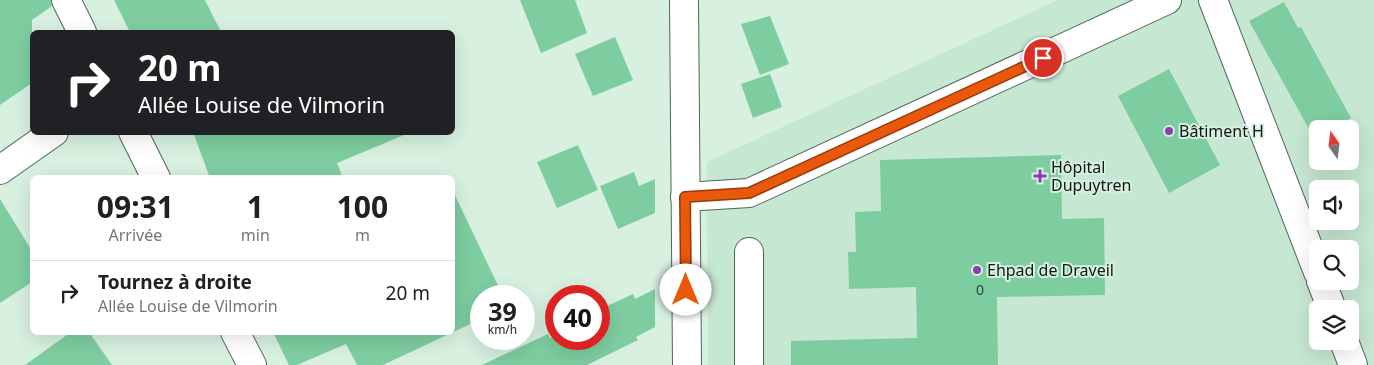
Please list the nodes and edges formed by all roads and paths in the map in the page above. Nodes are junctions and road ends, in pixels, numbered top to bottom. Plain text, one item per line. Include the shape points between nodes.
1 (66, 0) edge
2 (684, 0) edge
3 (1167, 0) edge
4 (1213, 0) edge
5 (81, 30) edge
6 (50, 135) edge
7 (134, 135) edge
8 (0, 170) edge
9 (154, 175) edge
10 (685, 197) junction
11 (1309, 249) edge
12 (749, 252) dead end
13 (237, 335) edge
14 (1348, 350) edge
15 (252, 365) edge
16 (687, 365) edge
17 (748, 365) edge
18 (1354, 365) edge

1 - 5 street
2 - 10 street
3 - 10 street via 749,193
4 - 11 street
6 - 8 street
7 - 9 street
10 - 16 street
12 - 17 street
13 - 15 street
14 - 18 street

